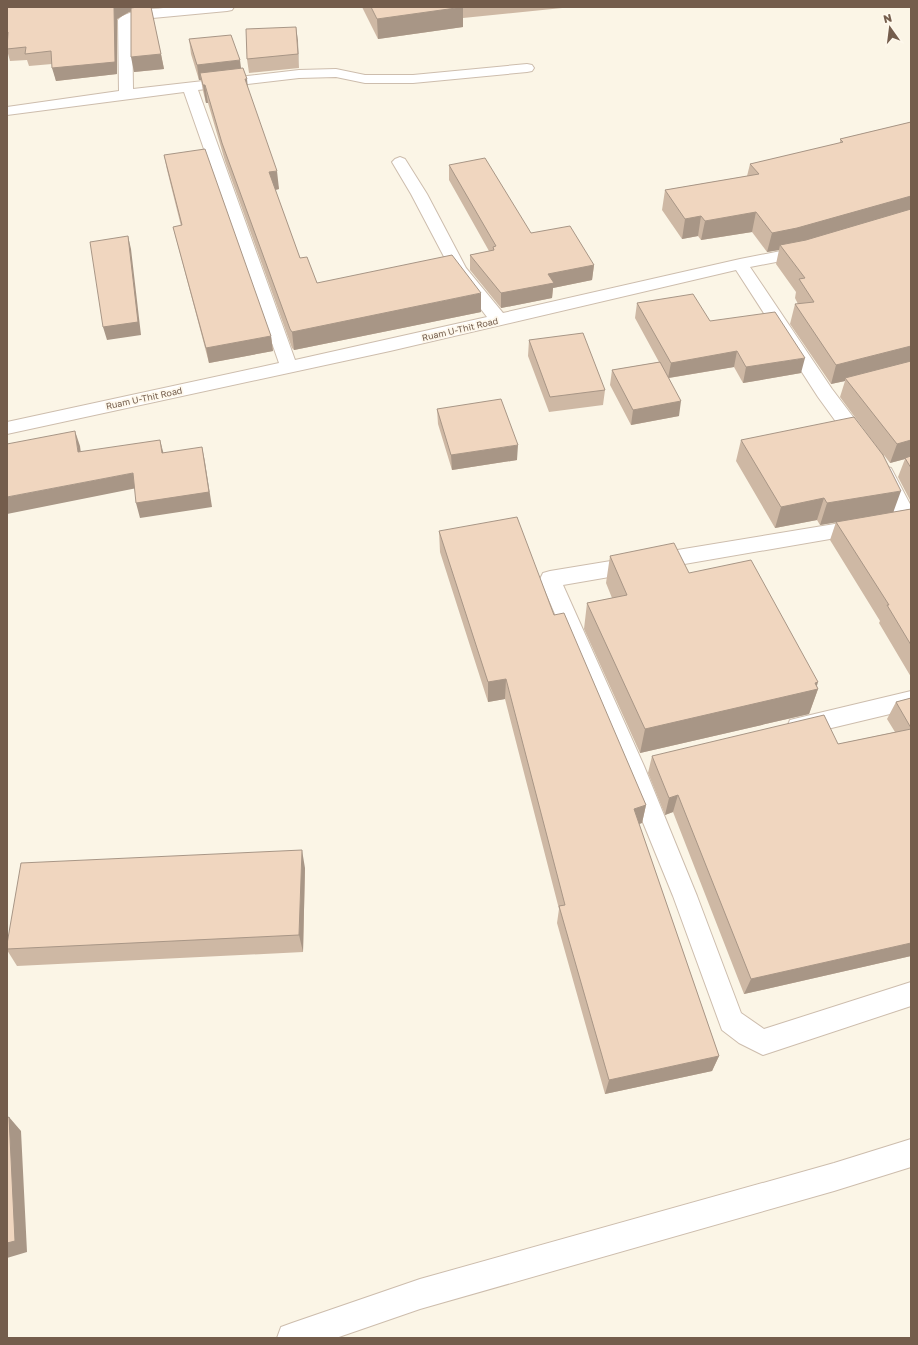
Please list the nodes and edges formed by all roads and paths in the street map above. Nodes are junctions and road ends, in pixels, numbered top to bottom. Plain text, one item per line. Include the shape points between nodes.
1 (227, 7) edge
2 (183, 9) edge
3 (527, 68) dead end
4 (189, 86) junction
5 (126, 94) junction
6 (7, 111) edge
7 (400, 162) dead end
8 (824, 246) edge
9 (740, 264) junction
10 (499, 320) junction
11 (289, 367) junction
12 (846, 388) edge
13 (825, 393) junction
14 (7, 428) edge
15 (911, 700) edge
16 (779, 731) edge
17 (655, 760) edge
18 (632, 766) junction
19 (911, 994) edge
20 (911, 1153) edge
21 (292, 1338) edge

1 - 2 street
2 - 5 street via 140,15 125,20
3 - 4 street via 400,79 365,79 317,72
4 - 5 street
4 - 11 street
5 - 6 street
7 - 10 street via 459,270
8 - 9 street, Ruam U-Thit Road
9 - 10 street, Ruam U-Thit Road
9 - 13 street
10 - 11 street, Ruam U-Thit Road
11 - 14 street, Ruam U-Thit Road
12 - 13 street
13 - 18 street via 894,470 908,519 550,579
15 - 16 street
17 - 18 street
18 - 19 street via 685,896 731,1021 763,1042
20 - 21 street via 420,1294

